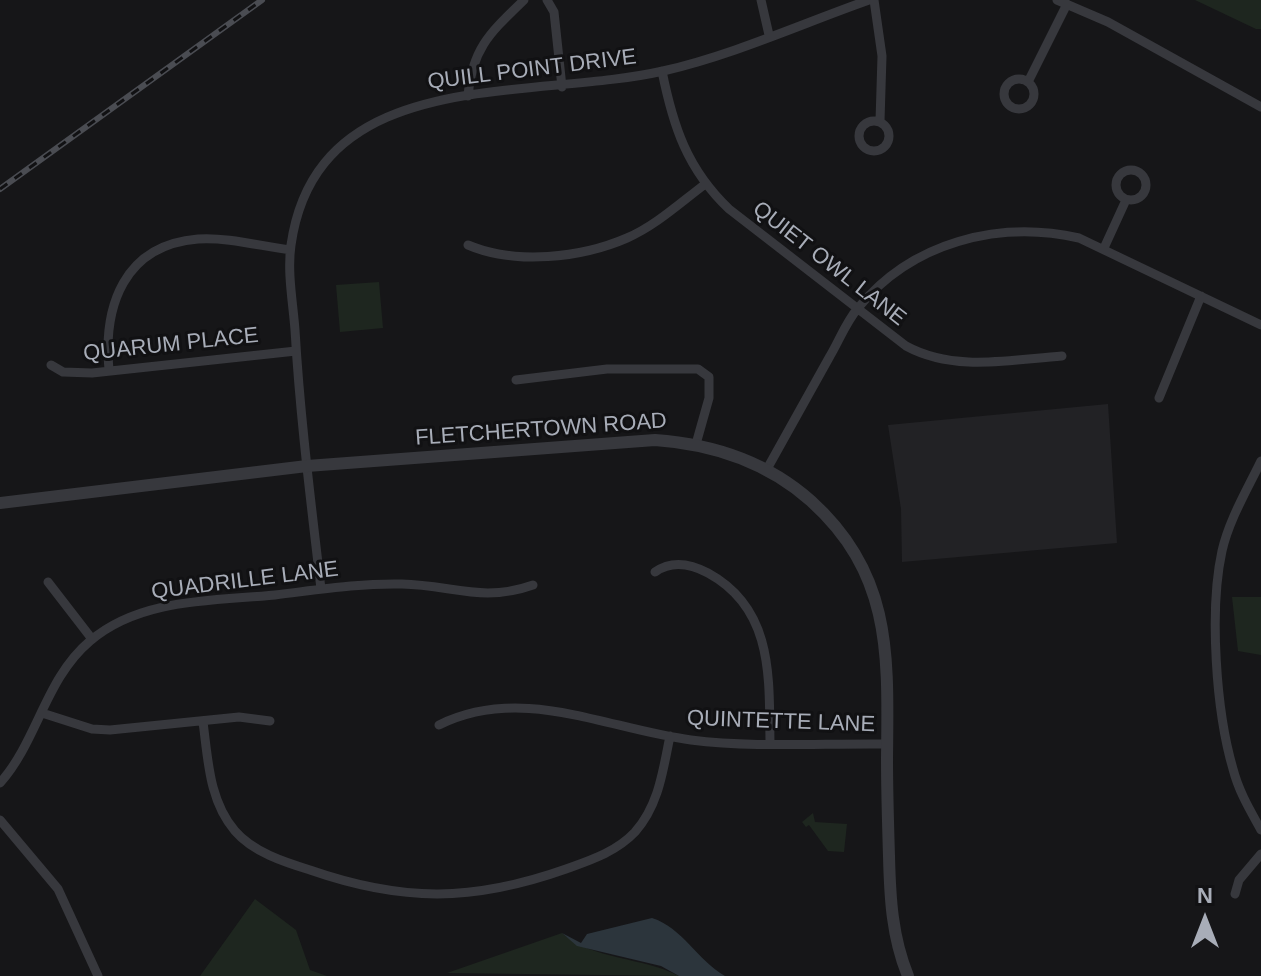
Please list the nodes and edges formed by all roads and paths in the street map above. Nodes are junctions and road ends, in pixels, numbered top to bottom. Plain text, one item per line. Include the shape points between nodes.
1 (524, 0) edge
2 (547, 0) edge
3 (761, 0) edge
4 (871, 0) edge
5 (1057, 0) edge
6 (1067, 4) junction
7 (769, 35) junction
8 (662, 71) junction
9 (1028, 82) dead end
10 (562, 87) junction
11 (468, 96) junction
12 (1261, 107) edge
13 (880, 121) dead end
14 (704, 185) junction
15 (1126, 200) dead end
16 (468, 245) dead end
17 (1104, 248) junction
18 (290, 250) junction
19 (1201, 296) junction
20 (857, 309) junction
21 (1261, 325) edge
22 (296, 351) junction
23 (1062, 356) dead end
24 (51, 365) dead end
25 (109, 370) junction
26 (516, 380) dead end
27 (1159, 398) dead end
28 (696, 444) junction
29 (1261, 461) edge
30 (307, 466) junction
31 (767, 469) junction
32 (0, 503) edge
33 (655, 572) dead end
34 (48, 582) dead end
35 (533, 585) dead end
36 (321, 589) junction
37 (92, 639) junction
38 (42, 713) junction
39 (270, 721) dead end
40 (203, 722) junction
41 (439, 725) dead end
42 (670, 736) junction
43 (770, 743) junction
44 (888, 744) junction
45 (0, 783) edge
46 (0, 820) edge
47 (1261, 830) edge
48 (1261, 854) edge
49 (1235, 894) dead end
50 (98, 976) edge
51 (908, 976) edge

1 - 11 street via 483,42 472,63
2 - 10 street via 554,12
3 - 7 street
4 - 7 street, QUILL POINT DRIVE
4 - 13 street via 882,56
5 - 6 street
6 - 9 street
6 - 12 street
7 - 8 street, QUILL POINT DRIVE
8 - 10 street, QUILL POINT DRIVE
8 - 14 street, QUIET OWL LANE via 674,126
10 - 11 street, QUILL POINT DRIVE
11 - 18 street, QUILL POINT DRIVE via 410,106 351,137 308,194
14 - 16 street via 638,232 607,245 541,255 490,253
14 - 20 street, QUIET OWL LANE
15 - 17 street
17 - 19 street
17 - 20 street via 1047,231 981,234 918,258
18 - 22 street, QUILL POINT DRIVE
18 - 25 street via 207,239 156,251 125,279 115,298 107,322
19 - 21 street
19 - 27 street
20 - 23 street, QUIET OWL LANE via 906,346 933,358 962,362
20 - 31 street
22 - 25 street, QUARUM PLACE
22 - 30 street, QUILL POINT DRIVE
24 - 25 street, QUARUM PLACE via 73,374
26 - 28 street via 607,369 698,369 709,377 710,392
28 - 30 street, FLETCHERTOWN ROAD via 628,441
28 - 31 street, FLETCHERTOWN ROAD
29 - 47 street via 1227,534 1214,612 1229,756
30 - 32 street, FLETCHERTOWN ROAD
30 - 36 street, QUILL POINT DRIVE
31 - 44 street, FLETCHERTOWN ROAD via 828,517 869,579 887,645
33 - 43 street via 672,564 693,567 728,586 745,605 767,654
34 - 37 street
35 - 36 street, QUADRILLE LANE via 488,595 406,584
36 - 37 street, QUADRILLE LANE via 159,608 120,621
37 - 38 street, QUADRILLE LANE via 56,681
38 - 40 street via 92,729
38 - 45 street, QUADRILLE LANE
39 - 40 street via 239,717
40 - 42 street via 214,794 245,841 353,886 432,896 527,882 619,846 651,809
41 - 42 street, QUINTETTE LANE via 472,713 541,709
42 - 43 street, QUINTETTE LANE
43 - 44 street, QUINTETTE LANE
44 - 51 street, FLETCHERTOWN ROAD via 891,911
46 - 50 street via 58,889
48 - 49 street via 1239,880

